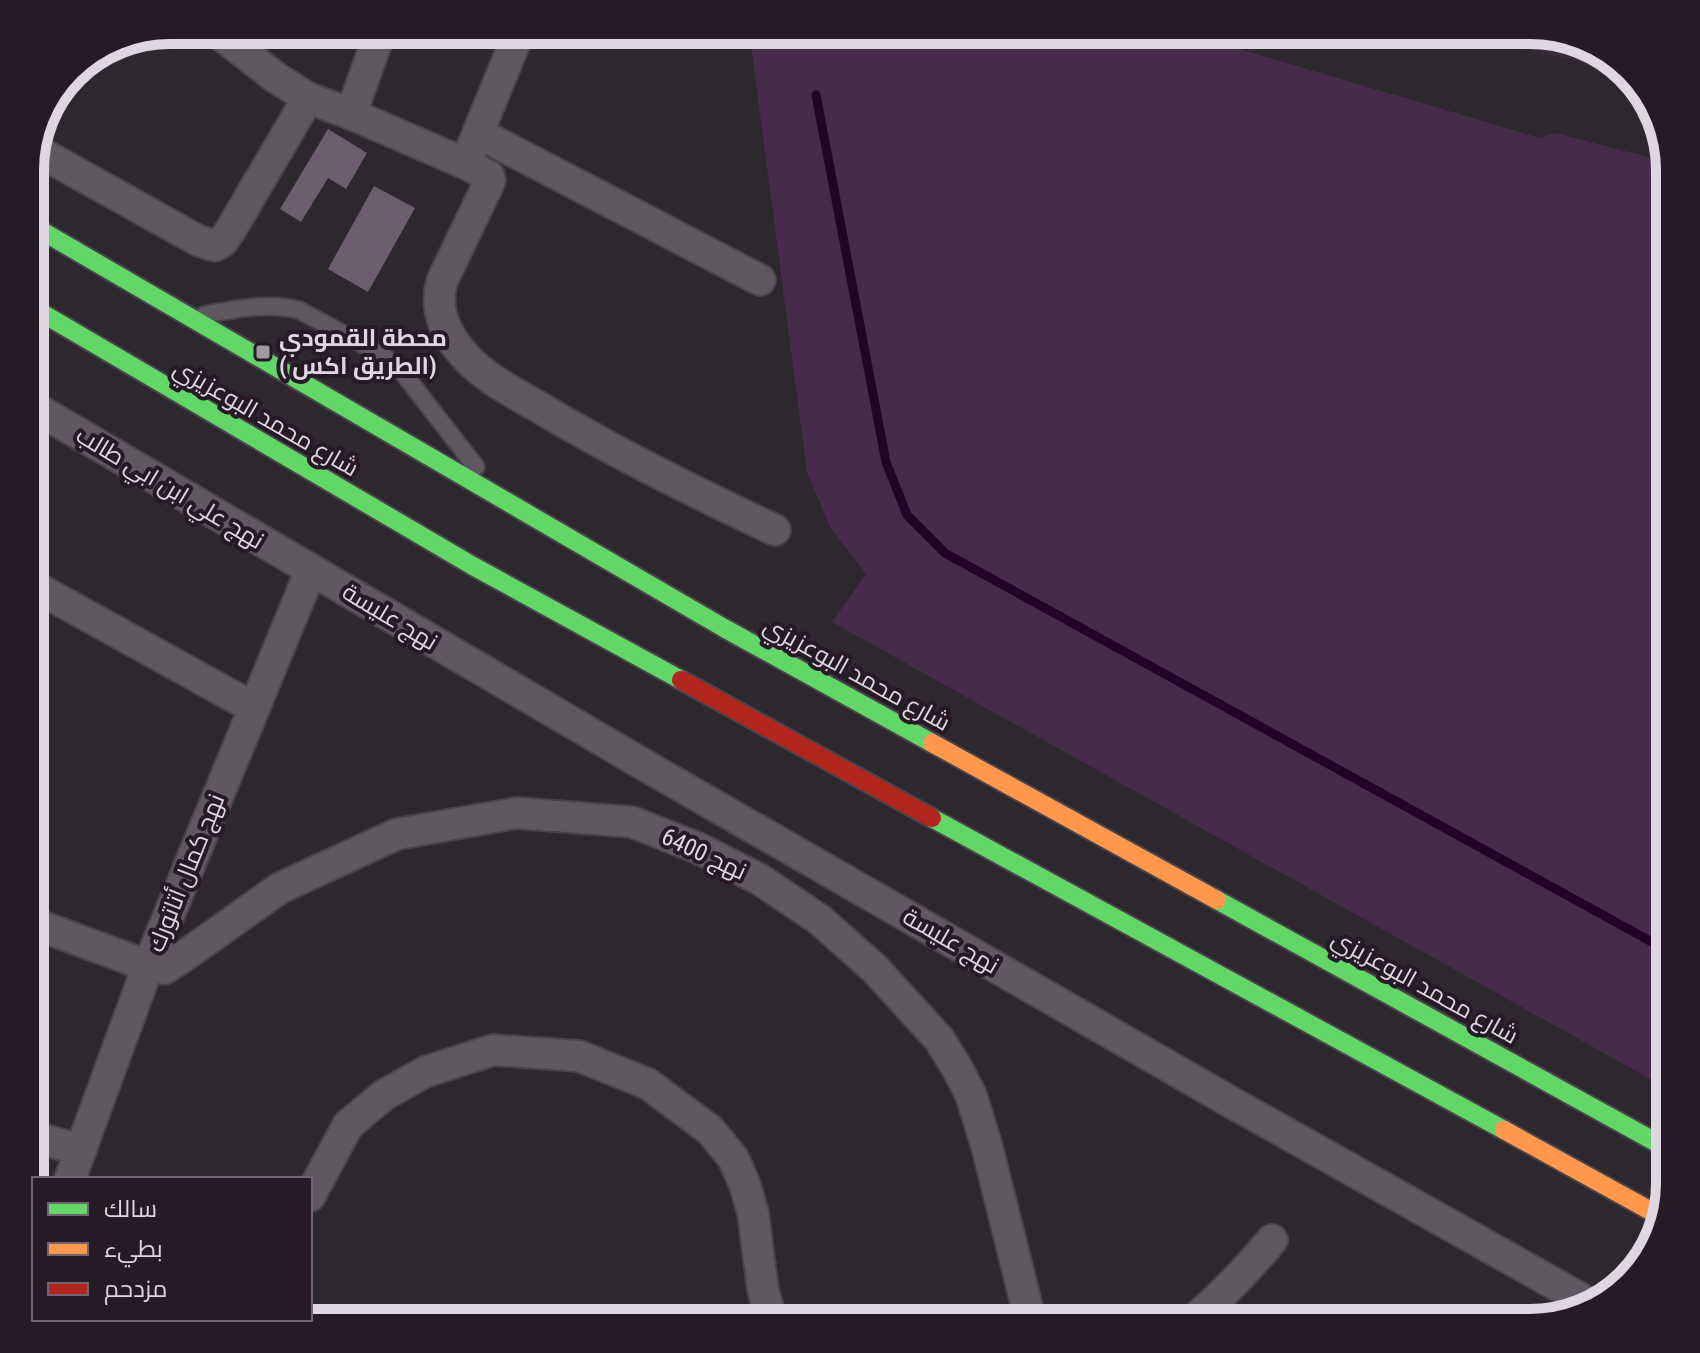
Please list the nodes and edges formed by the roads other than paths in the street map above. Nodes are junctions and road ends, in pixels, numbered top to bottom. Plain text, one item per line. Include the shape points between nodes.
1 (233, 44) edge
2 (376, 44) edge
3 (514, 44) edge
4 (308, 98) junction
5 (351, 114) junction
6 (478, 133) junction
7 (45, 155) edge
8 (466, 164) junction
9 (44, 232) edge
10 (760, 280) dead end
11 (44, 314) edge
12 (192, 317) junction
13 (44, 413) edge
14 (499, 497) junction
15 (775, 530) dead end
16 (311, 570) junction
17 (44, 592) edge
18 (254, 708) junction
19 (776, 841) junction
20 (759, 879) junction
21 (44, 927) edge
22 (148, 966) junction
23 (44, 1140) edge
24 (1656, 1142) edge
25 (81, 1150) junction
26 (71, 1177) edge
27 (312, 1192) edge
28 (1652, 1212) edge
29 (1272, 1240) dead end
30 (1576, 1300) edge
31 (768, 1309) edge
32 (1028, 1309) edge
33 (1206, 1309) edge

1 - 4 street
2 - 5 street
3 - 6 street
4 - 5 street
4 - 7 street via 230,231 215,246
5 - 8 street
6 - 8 street
6 - 10 street
8 - 15 street via 491,178 438,296 447,332 459,350 479,370 570,426
9 - 12 highway, شارع محمد البوعزيزي
11 - 28 highway, شارع محمد البوعزيزي via 473,566
12 - 14 highway, شارع محمد البوعزيزي
12 - 14 lane via 288,307 384,356
13 - 16 street, نهج علي ابن ابي طالب
14 - 24 highway, شارع محمد البوعزيزي via 724,628
16 - 18 street, نهج كمال أتاتورك
16 - 19 street, نهج عليسة
17 - 18 street
18 - 22 street, نهج كمال أتاتورك
19 - 20 street
19 - 30 street, نهج عليسة
20 - 22 street, نهج 6400 via 632,822 517,813 397,834 280,888 164,969
20 - 32 street, نهج 6400 via 820,920 875,969 939,1039 971,1095
21 - 22 street
22 - 25 street, نهج كمال أتاتورك
23 - 25 street
25 - 26 street, نهج كمال أتاتورك
27 - 31 street via 348,1125 384,1095 425,1072 493,1050 579,1056 648,1084 710,1130 733,1158 753,1213
29 - 33 street

